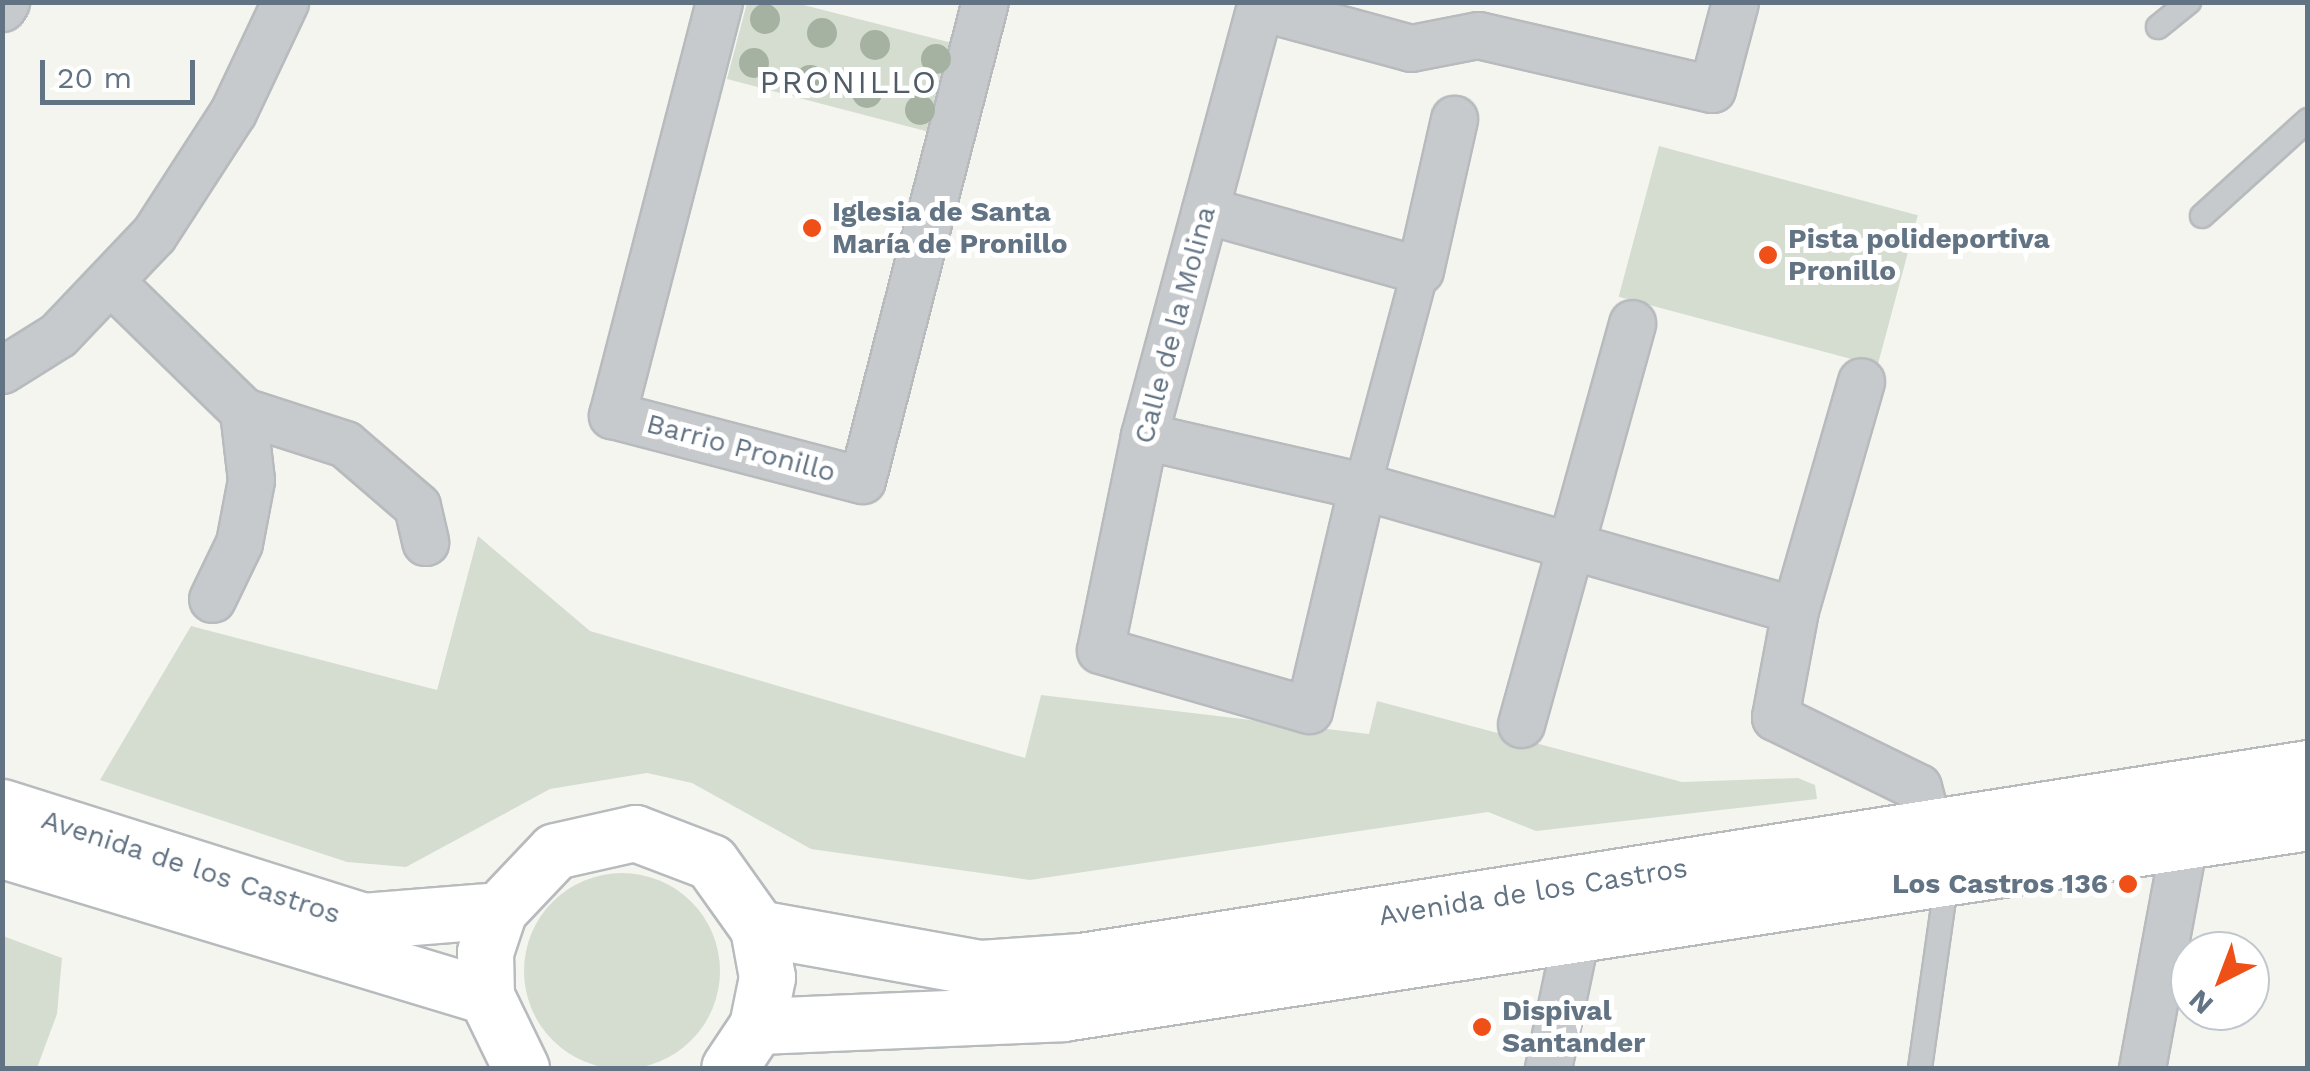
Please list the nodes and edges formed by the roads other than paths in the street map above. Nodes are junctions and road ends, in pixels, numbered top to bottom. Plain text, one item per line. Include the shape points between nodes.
1 (285, 2) edge
2 (719, 2) edge
3 (986, 2) edge
4 (1735, 2) edge
5 (2189, 2) edge
6 (1260, 4) edge
7 (1481, 19) edge
8 (2158, 27) dead end
9 (1454, 119) dead end
10 (2308, 120) edge
11 (1205, 210) junction
12 (2202, 216) dead end
13 (1420, 270) junction
14 (111, 282) junction
15 (1632, 324) dead end
16 (2, 370) edge
17 (1861, 381) dead end
18 (243, 410) junction
19 (1144, 436) junction
20 (1362, 486) junction
21 (425, 542) dead end
22 (1571, 546) junction
23 (212, 598) dead end
24 (1795, 610) junction
25 (1521, 724) dead end
26 (2308, 768) edge
27 (2, 807) edge
28 (2308, 822) edge
29 (2185, 837) junction
30 (2, 850) edge
31 (1938, 851) junction
32 (499, 910) junction
33 (758, 928) junction
34 (1577, 930) junction
35 (486, 996) junction
36 (743, 1047) edge
37 (518, 1067) edge
38 (1548, 1068) edge
39 (1920, 1068) edge
40 (2142, 1068) edge

1 - 14 street via 198,175
2 - 3 street, Barrio Pronillo via 612,415 862,480
4 - 7 street via 1712,89
5 - 8 lane
6 - 7 street via 1411,48
6 - 11 street, Calle de la Molina
9 - 13 street
10 - 12 lane
11 - 13 street
11 - 19 street, Calle de la Molina
13 - 20 street
14 - 16 street via 58,335
14 - 18 street
15 - 22 street
17 - 24 street
18 - 21 street via 345,444 417,506
18 - 23 street via 251,480 238,543
19 - 20 street
19 - 20 street, Calle de la Molina via 1100,650 1310,710
20 - 22 street
22 - 24 street
22 - 25 street
24 - 31 street via 1775,717 1918,787
26 - 31 main road, Avenida de los Castros
27 - 32 main road, Avenida de los Castros via 364,921
28 - 29 main road, Avenida de los Castros
29 - 31 main road, Avenida de los Castros
29 - 40 street
30 - 35 main road, Avenida de los Castros
31 - 33 main road, Avenida de los Castros via 1081,961 981,968
31 - 34 main road, Avenida de los Castros
31 - 39 lane
32 - 33 main road via 556,850 635,833 711,862
32 - 35 main road via 485,952
33 - 36 main road via 767,977
34 - 36 main road, Avenida de los Castros via 1063,1014
34 - 38 street, Avenida de los Castros
35 - 37 main road

